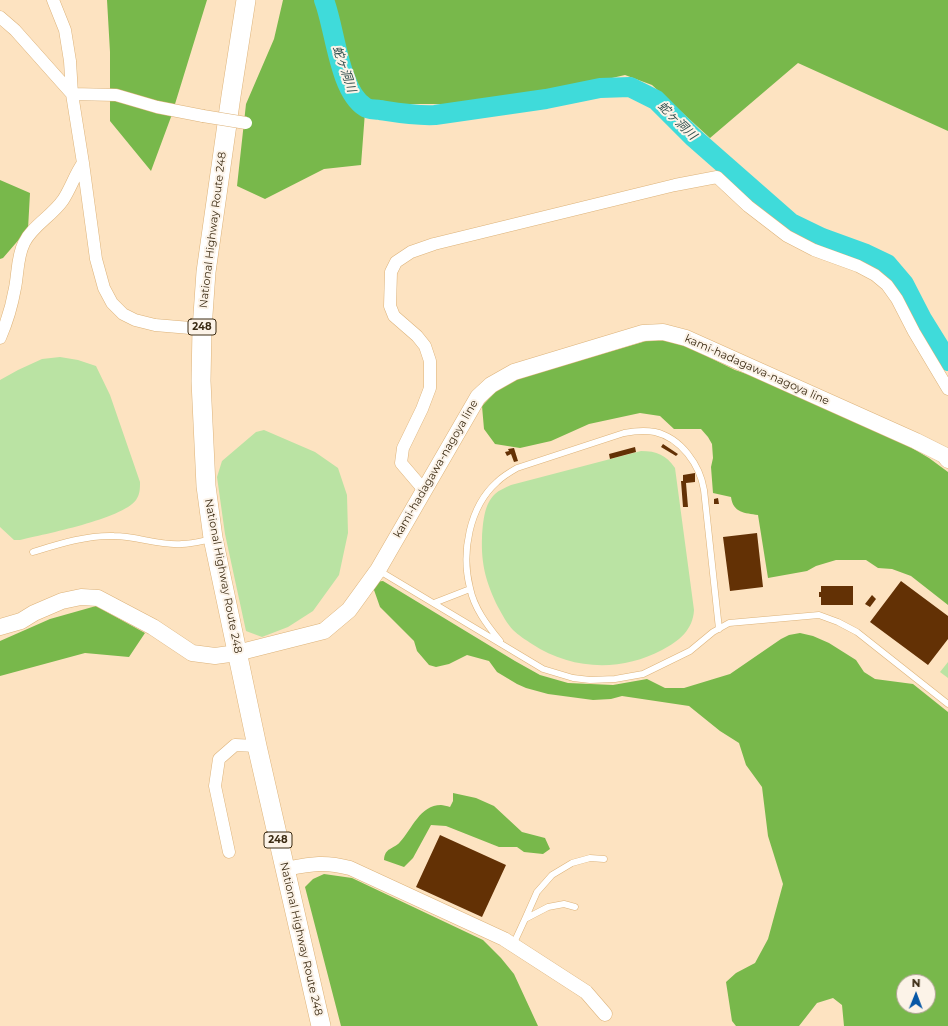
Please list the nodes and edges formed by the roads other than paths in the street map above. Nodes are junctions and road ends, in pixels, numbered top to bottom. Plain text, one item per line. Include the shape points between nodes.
1 (53, 0) edge
2 (246, 0) edge
3 (0, 17) edge
4 (72, 94) junction
5 (246, 123) dead end
6 (83, 163) junction
7 (202, 329) junction
8 (0, 338) edge
9 (948, 389) edge
10 (948, 460) edge
11 (424, 490) junction
12 (214, 538) junction
13 (33, 552) dead end
14 (378, 570) junction
15 (470, 589) junction
16 (434, 604) junction
17 (0, 627) edge
18 (719, 629) junction
19 (505, 646) junction
20 (237, 653) junction
21 (948, 704) edge
22 (257, 746) junction
23 (230, 852) dead end
24 (604, 859) dead end
25 (285, 869) junction
26 (575, 907) dead end
27 (525, 920) junction
28 (513, 945) junction
29 (604, 1014) dead end
30 (322, 1026) edge

1 - 4 street via 65,30
2 - 7 highway, National Highway Route 248 / 248 via 207,265
3 - 4 street via 15,30
4 - 5 street, bridge via 116,95 157,107
4 - 6 street
6 - 7 street via 96,260 104,288 112,303 123,314 135,320 155,325
6 - 8 street via 64,199 24,242 19,257 11,308
7 - 12 highway, National Highway Route 248 / 248 via 201,381 206,486
9 - 11 street via 887,285 858,266 814,250 787,236 748,206 717,177 710,178 434,244 411,252 396,262 391,272 390,306 394,316 425,346 430,361 430,388 403,448 401,463
10 - 11 main road, kami-hadagawa-nagoya line via 944,455 916,441 686,338 663,332 643,333 514,372 491,385 478,397
11 - 14 main road, kami-hadagawa-nagoya line
12 - 13 lane via 167,544 113,536 72,541
12 - 20 highway, National Highway Route 248 / 248
14 - 16 lane
14 - 20 main road, kami-hadagawa-nagoya line via 349,610 324,631
15 - 16 lane
15 - 18 lane via 466,562 469,536 482,499 496,482 517,468 624,433 656,432 680,446 698,468 702,479
15 - 19 lane via 482,616
16 - 19 lane
17 - 20 main road, kami-hadagawa-nagoya line via 22,621 62,601 81,597 98,598 153,627 192,653 214,656
18 - 19 lane via 690,651 643,674 615,679 573,678 543,669
18 - 21 lane via 729,623 819,615 857,632
20 - 22 highway, National Highway Route 248 / 248
22 - 23 street via 236,745 219,759 215,786
22 - 25 highway, National Highway Route 248 / 248
24 - 27 lane via 590,858 572,863 552,875 536,892
25 - 28 street via 319,863 350,868
25 - 30 highway, National Highway Route 248 / 248
26 - 27 lane via 564,904 548,906
27 - 28 lane
28 - 29 street via 586,992

